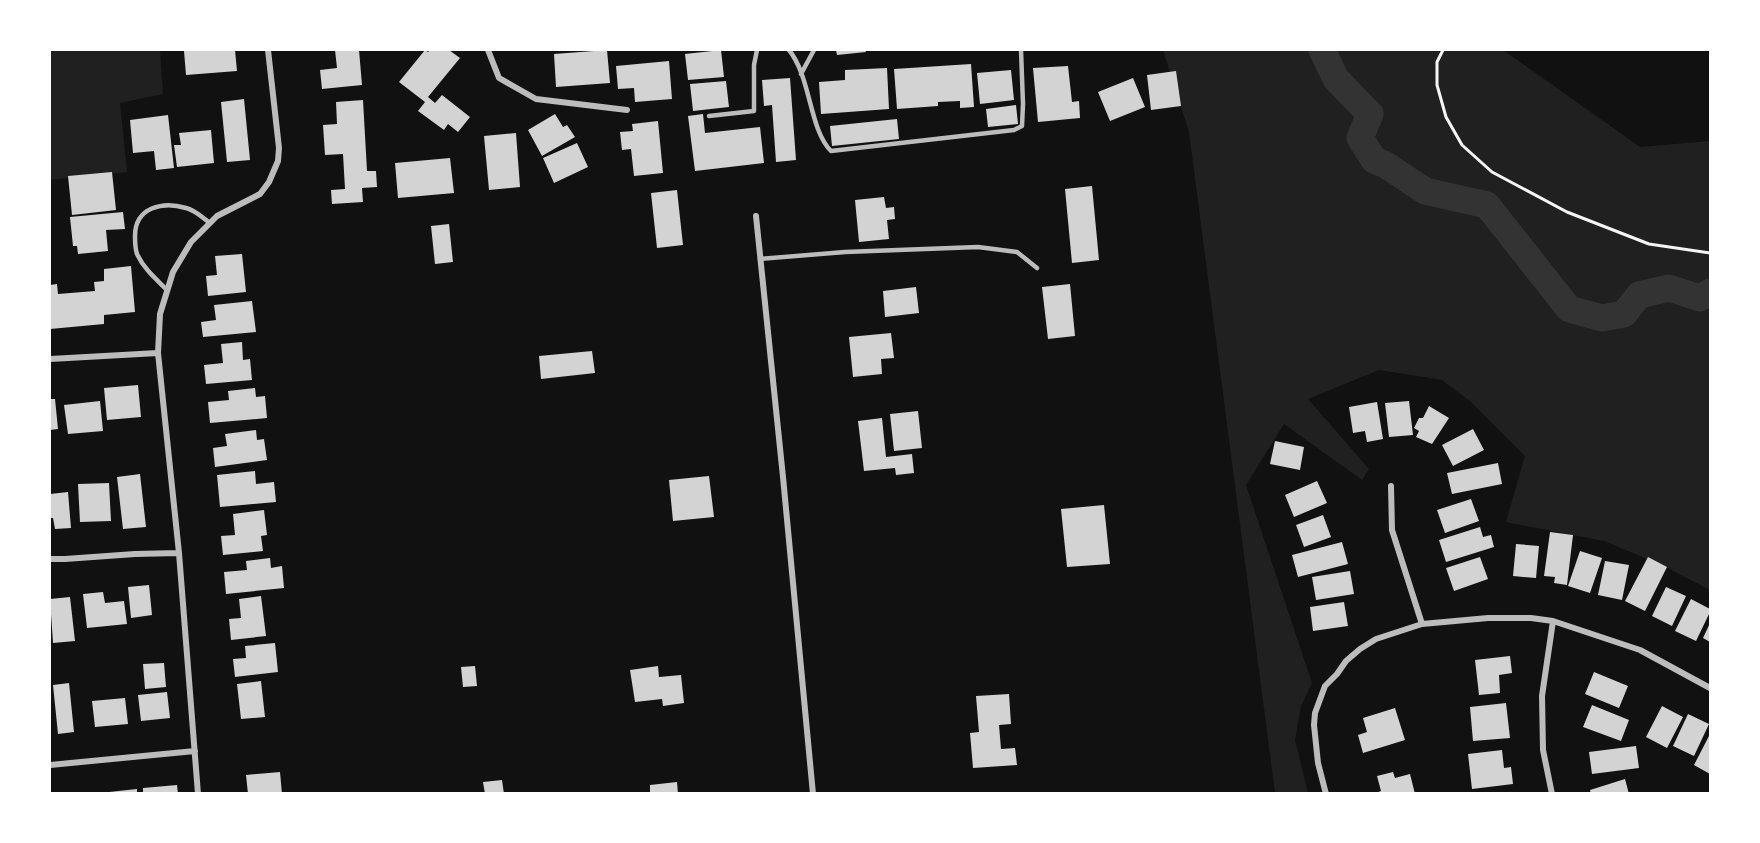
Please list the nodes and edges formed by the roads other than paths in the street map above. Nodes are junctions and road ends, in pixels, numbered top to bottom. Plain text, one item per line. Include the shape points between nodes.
1 (268, 50) edge
2 (489, 50) edge
3 (757, 50) edge
4 (789, 50) edge
5 (814, 50) edge
6 (1021, 50) edge
7 (801, 74) junction
8 (627, 110) dead end
9 (709, 116) dead end
10 (756, 216) dead end
11 (210, 223) junction
12 (760, 259) junction
13 (1037, 268) dead end
14 (167, 290) junction
15 (158, 353) junction
16 (50, 358) edge
17 (1391, 486) dead end
18 (179, 553) junction
19 (50, 558) edge
20 (1553, 621) junction
21 (1422, 624) junction
22 (1710, 688) edge
23 (195, 751) junction
24 (50, 765) edge
25 (198, 794) edge
26 (813, 794) edge
27 (1326, 794) edge
28 (1552, 794) edge

1 - 11 street via 278,161 260,194
2 - 8 street via 499,78 536,99
3 - 9 lane via 754,111
4 - 7 lane
5 - 7 lane
6 - 7 lane via 1022,126 831,151 822,142
10 - 12 street
11 - 14 street via 191,242
11 - 14 lane via 188,208 162,205 138,218 137,253 147,271
12 - 13 lane via 978,247 1017,252
12 - 26 street
14 - 15 street via 160,314
15 - 16 street
15 - 18 street
17 - 21 street via 1392,530
18 - 19 street
18 - 23 street
20 - 21 street via 1488,618
20 - 22 street via 1640,650
20 - 28 street via 1542,696 1543,750
21 - 27 street via 1376,639 1360,649 1325,686 1314,725
23 - 24 street
23 - 25 street

